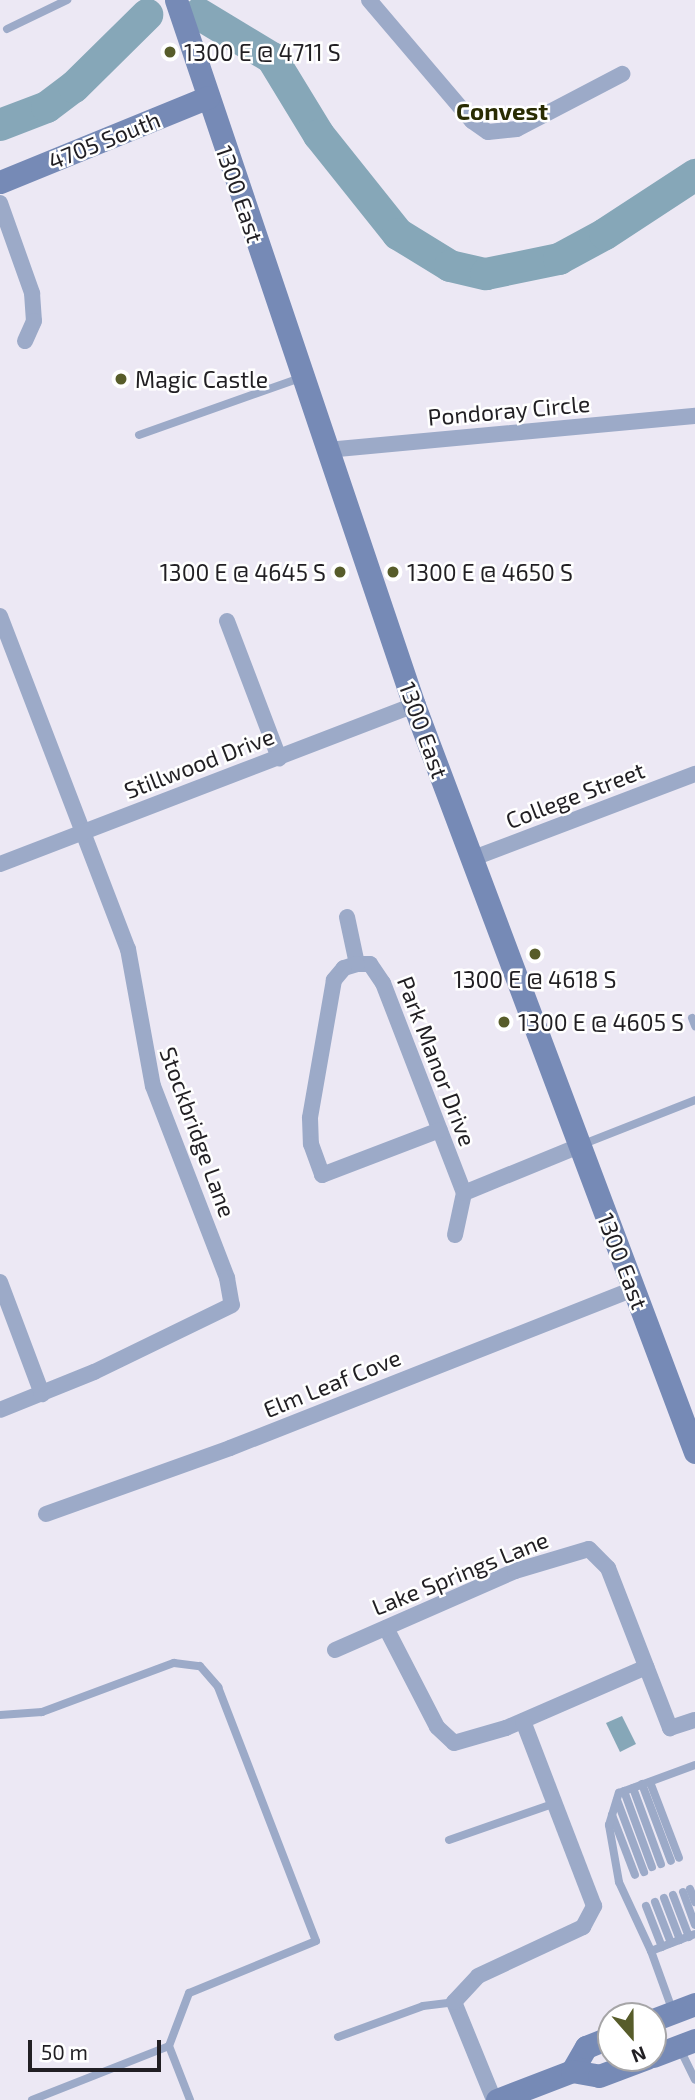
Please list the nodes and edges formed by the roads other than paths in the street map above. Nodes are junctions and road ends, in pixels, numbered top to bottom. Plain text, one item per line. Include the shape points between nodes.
1 (67, 0) edge
2 (176, 0) edge
3 (369, 0) edge
4 (7, 29) dead end
5 (621, 74) dead end
6 (208, 97) junction
7 (0, 182) edge
8 (0, 203) edge
9 (25, 341) dead end
10 (302, 377) junction
11 (695, 416) edge
12 (139, 435) dead end
13 (327, 450) junction
14 (0, 615) edge
15 (227, 621) dead end
16 (414, 705) junction
17 (279, 758) junction
18 (695, 774) edge
19 (82, 831) junction
20 (471, 859) junction
21 (0, 864) edge
22 (347, 917) dead end
23 (357, 964) junction
24 (695, 1100) edge
25 (440, 1130) junction
26 (579, 1146) junction
27 (464, 1193) junction
28 (455, 1235) dead end
29 (0, 1282) edge
30 (633, 1289) junction
31 (42, 1394) junction
32 (0, 1410) edge
33 (693, 1439) edge
34 (46, 1514) dead end
35 (386, 1628) junction
36 (335, 1650) dead end
37 (646, 1667) junction
38 (0, 1715) edge
39 (695, 1720) edge
40 (523, 1721) junction
41 (695, 1765) edge
42 (646, 1783) junction
43 (633, 1788) junction
44 (624, 1791) junction
45 (617, 1800) junction
46 (555, 1803) junction
47 (612, 1815) junction
48 (449, 1840) dead end
49 (675, 1860) dead end
50 (653, 1868) junction
51 (635, 1875) dead end
52 (695, 1902) edge
53 (646, 1906) dead end
54 (695, 1925) edge
55 (684, 1939) edge
56 (662, 1947) junction
57 (651, 1951) junction
58 (454, 2002) junction
59 (674, 2012) edge
60 (338, 2037) dead end
61 (597, 2043) edge
62 (687, 2043) edge
63 (169, 2046) junction
64 (667, 2051) edge
65 (572, 2071) junction
66 (610, 2072) edge
67 (695, 2080) edge
68 (32, 2100) edge
69 (190, 2100) edge
70 (496, 2100) edge

1 - 4 lane
2 - 6 main road, 1300 East
3 - 5 street via 472,121 488,132 517,129
6 - 7 main road, 4705 South
6 - 10 main road, 1300 East
8 - 9 street via 32,293 34,321
10 - 12 lane
10 - 13 main road, 1300 East
11 - 13 street, Pondoray Circle
13 - 16 main road, 1300 East
14 - 19 street, Stockbridge Lane
15 - 17 street
16 - 17 street, Stillwood Drive
16 - 20 main road, 1300 East
17 - 19 street, Stillwood Drive
18 - 20 street, College Street
19 - 21 street, Stillwood Drive
19 - 31 street, Stockbridge Lane via 138,984 143,1048 153,1086 227,1278 232,1306
20 - 26 main road, 1300 East
22 - 23 street
23 - 25 street, Park Manor Drive via 370,964 383,983
23 - 25 street via 344,968 334,979 310,1118 311,1144 322,1175
24 - 26 lane
25 - 27 street, Park Manor Drive
26 - 27 street
26 - 30 main road, 1300 East
27 - 28 street
29 - 31 street
30 - 33 main road, 1300 East
30 - 34 street, Elm Leaf Cove via 230,1448
31 - 32 street, Stockbridge Lane
35 - 36 street, Lake Springs Lane
35 - 37 street, Lake Springs Lane via 515,1571 589,1549 608,1567
35 - 40 street via 445,1737 454,1743
37 - 39 street, Lake Springs Lane via 670,1728
37 - 40 street
38 - 63 lane via 42,1712 174,1663 200,1666 218,1687 316,1941 189,1993
40 - 46 street
41 - 42 lane
42 - 43 lane
42 - 49 lane
43 - 44 lane
43 - 50 lane
44 - 45 lane
44 - 50 lane
45 - 47 lane
45 - 50 lane
46 - 48 lane
46 - 58 street via 592,1894 590,1916 573,1933 478,1976
47 - 51 lane
47 - 57 lane via 608,1825 618,1882
52 - 54 lane via 686,1890
53 - 56 lane
55 - 55 lane via 664,1898
55 - 56 lane
56 - 57 lane
57 - 59 lane
58 - 60 lane via 423,2006
58 - 70 street
61 - 65 main road via 586,2047
62 - 64 main road
62 - 67 lane
63 - 68 lane
63 - 69 lane
65 - 66 main road via 599,2076
65 - 70 main road

